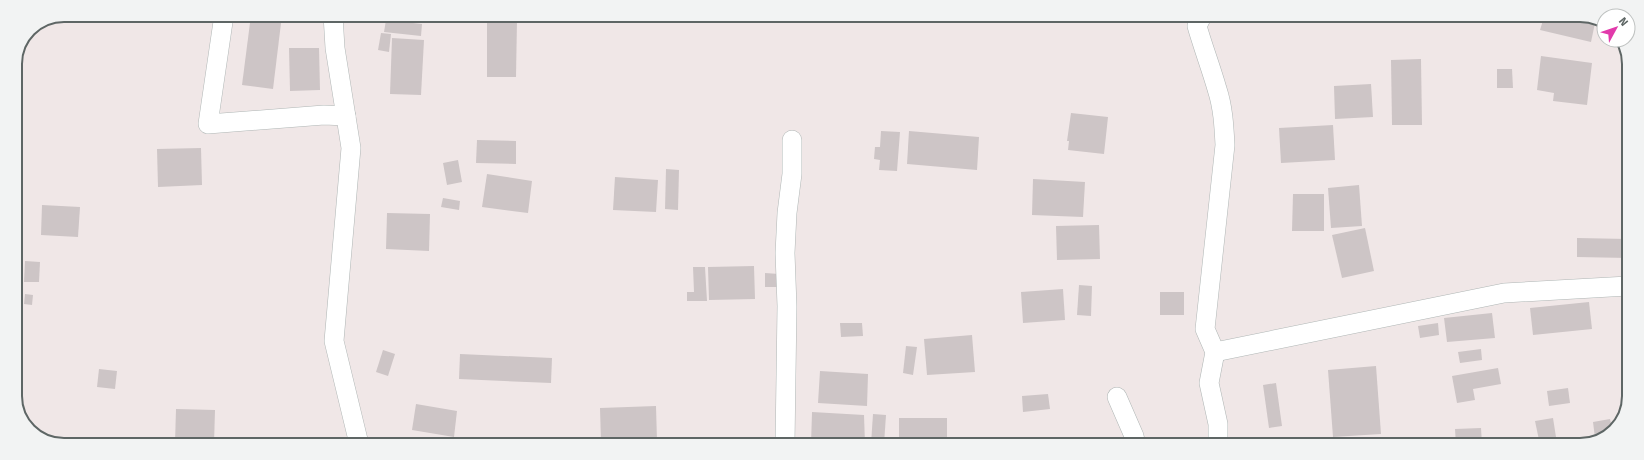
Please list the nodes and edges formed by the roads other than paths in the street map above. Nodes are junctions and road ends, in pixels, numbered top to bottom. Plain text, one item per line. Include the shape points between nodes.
1 (223, 22) edge
2 (333, 22) edge
3 (1199, 22) edge
4 (346, 116) junction
5 (792, 140) dead end
6 (1622, 286) edge
7 (1215, 352) junction
8 (1117, 397) dead end
9 (358, 438) edge
10 (785, 438) edge
11 (1134, 438) edge
12 (1218, 438) edge

1 - 4 street via 208,124 324,115
2 - 4 street
3 - 7 street via 1197,26 1205,55 1218,90 1225,145 1205,329
4 - 9 street via 351,148 334,341
5 - 10 street via 792,174 785,253
6 - 7 street via 1504,293
7 - 12 street via 1209,383 1218,424
8 - 11 street

